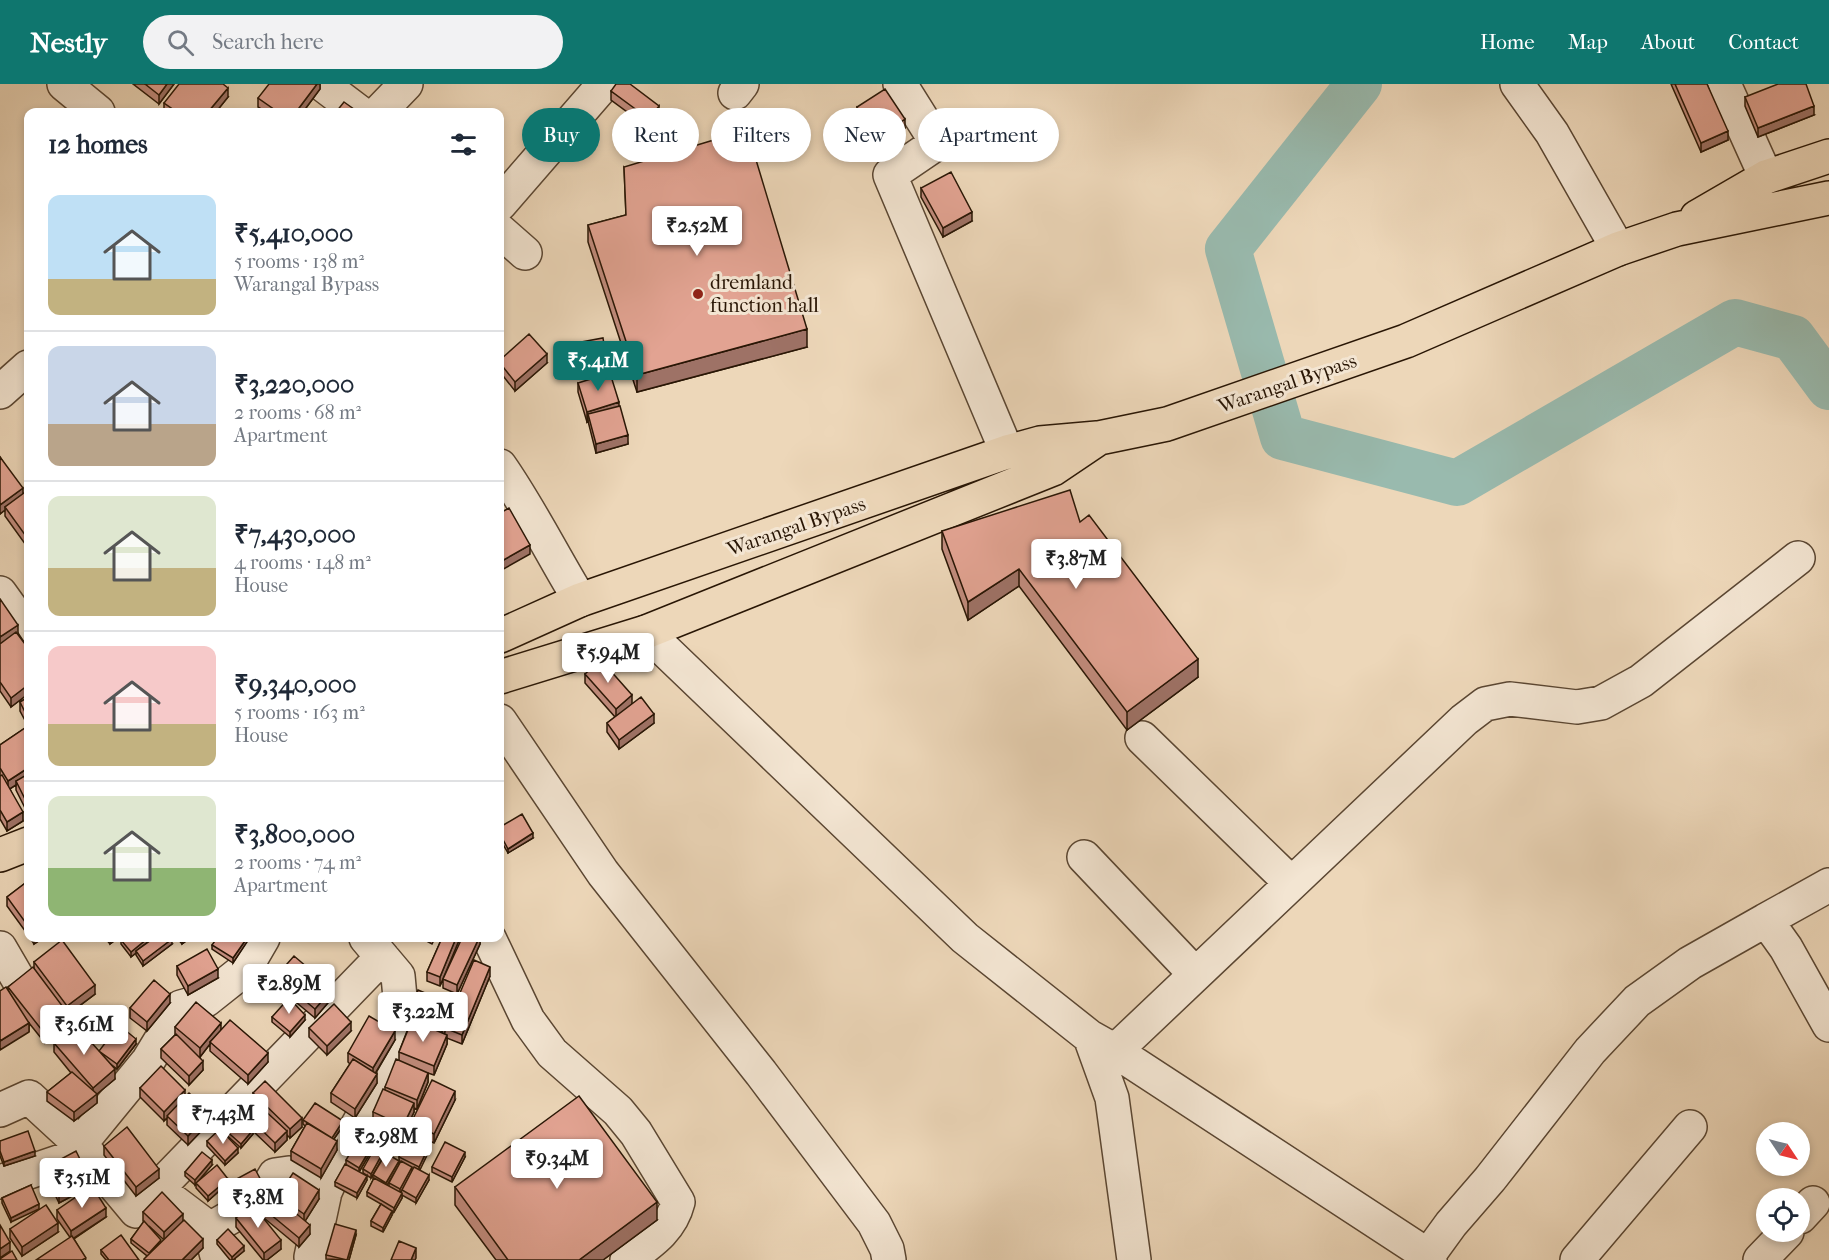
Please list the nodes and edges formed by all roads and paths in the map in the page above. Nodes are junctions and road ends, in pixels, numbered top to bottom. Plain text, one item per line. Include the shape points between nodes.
1 (63, 84) edge
2 (322, 84) edge
3 (406, 84) edge
4 (604, 84) edge
5 (900, 84) edge
6 (1517, 84) edge
7 (1724, 84) edge
8 (93, 108) edge
9 (354, 108) edge
10 (383, 108) edge
11 (1829, 156) edge
12 (1766, 177) junction
13 (1829, 198) edge
14 (504, 199) edge
15 (1677, 229) junction
16 (504, 235) edge
17 (1618, 249) junction
18 (525, 253) dead end
19 (24, 371) edge
20 (0, 392) edge
21 (1099, 438) junction
22 (1007, 452) junction
23 (504, 479) edge
24 (511, 503) edge
25 (1797, 558) dead end
26 (0, 593) edge
27 (580, 600) junction
28 (24, 626) edge
29 (646, 632) junction
30 (504, 634) edge
31 (504, 677) edge
32 (504, 727) edge
33 (1142, 738) dead end
34 (24, 846) edge
35 (0, 855) edge
36 (1084, 857) dead end
37 (1291, 883) junction
38 (1829, 885) edge
39 (1766, 920) junction
40 (261, 942) edge
41 (491, 942) edge
42 (374, 947) edge
43 (0, 948) edge
44 (1195, 974) junction
45 (21, 984) edge
46 (1829, 1025) edge
47 (1102, 1044) junction
48 (0, 1110) edge
49 (1689, 1127) dead end
50 (80, 1144) junction
51 (0, 1182) edge
52 (157, 1190) junction
53 (325, 1192) junction
54 (210, 1229) junction
55 (1778, 1242) edge
56 (1429, 1258) edge
57 (218, 1260) edge
58 (316, 1260) edge
59 (627, 1260) edge
60 (889, 1260) edge
61 (1134, 1260) edge
62 (1576, 1260) edge
63 (1761, 1260) edge

1 - 8 street
2 - 9 street
3 - 10 street
4 - 14 street
5 - 22 street via 937,142 890,175
6 - 17 street via 1552,133
7 - 12 street
11 - 12 main road
12 - 15 main road
13 - 15 main road
15 - 17 main road, Warangal Bypass
16 - 18 street
17 - 21 main road, Warangal Bypass via 1406,341 1167,424
19 - 20 street
21 - 22 main road, Warangal Bypass via 1040,443
21 - 29 main road via 1053,469
22 - 27 main road, Warangal Bypass
23 - 24 street
24 - 27 street via 544,540
25 - 37 street via 1641,681 1601,703 1576,707 1510,699 1485,704
26 - 28 street
27 - 30 main road, Warangal Bypass
29 - 31 main road
29 - 47 street via 965,938
32 - 60 street via 603,873 874,1223
33 - 37 street
34 - 35 main road
36 - 44 street
37 - 44 street
38 - 39 street
39 - 46 street
39 - 56 street via 1690,963 1637,1001 1590,1051 1451,1224
40 - 50 street via 245,969 206,1000 181,1007 148,1060
41 - 59 street via 528,1020 552,1053 618,1111 678,1202 664,1231
42 - 52 street
42 - 53 street via 398,976 403,1030 387,1073
43 - 45 street
44 - 47 street
47 - 56 street
47 - 61 street
48 - 50 street via 29,1097
49 - 62 street
50 - 51 street via 73,1157
50 - 52 street via 136,1211
52 - 54 street
53 - 54 street via 289,1173 275,1175 261,1200
53 - 58 street via 311,1257
54 - 57 street
55 - 63 street

